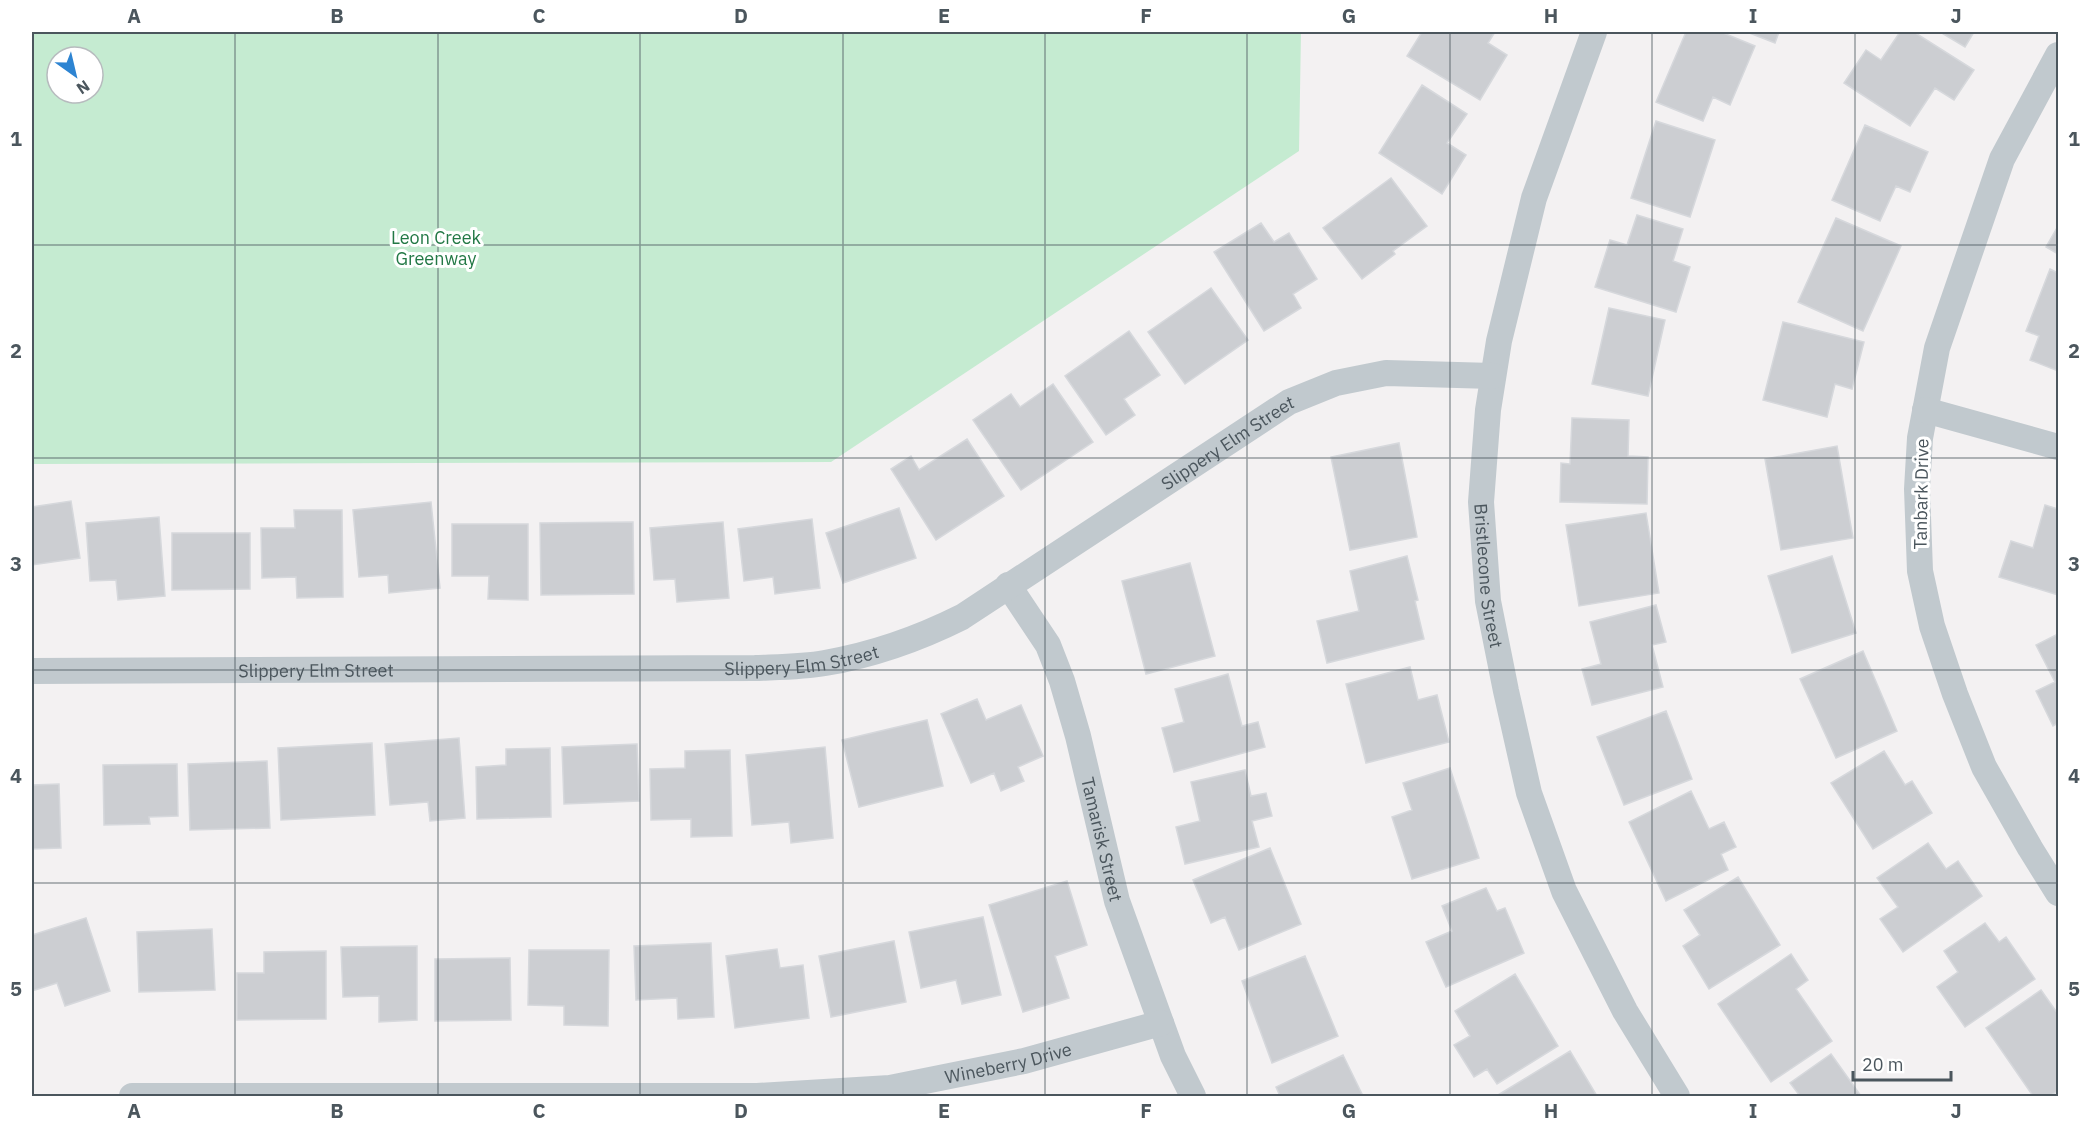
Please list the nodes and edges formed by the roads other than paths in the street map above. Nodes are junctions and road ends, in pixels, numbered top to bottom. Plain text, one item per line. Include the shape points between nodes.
1 (1594, 32) edge
2 (2058, 55) edge
3 (1493, 376) junction
4 (1925, 410) junction
5 (2058, 447) edge
6 (1008, 585) junction
7 (32, 670) edge
8 (2058, 893) edge
9 (1161, 1023) junction
10 (132, 1096) edge
11 (1193, 1096) edge
12 (1677, 1096) edge

1 - 3 street, Bristlecone Street via 1534,198
2 - 4 street, Tanbark Drive via 2002,159 1936,348
3 - 6 street, Slippery Elm Street via 1386,373 1336,382 1279,409
3 - 12 street, Bristlecone Street via 1481,502 1488,601 1529,793 1564,891 1625,1011
4 - 5 street
4 - 8 street, Tanbark Drive via 1917,489 1920,571 1932,626 1984,767
6 - 7 street, Slippery Elm Street via 935,630 825,663 755,668
6 - 9 street, Tamarisk Street via 1048,645 1062,681 1117,901
9 - 10 street, Wineberry Drive via 1024,1061 890,1088 757,1096
9 - 11 street, Tamarisk Street

